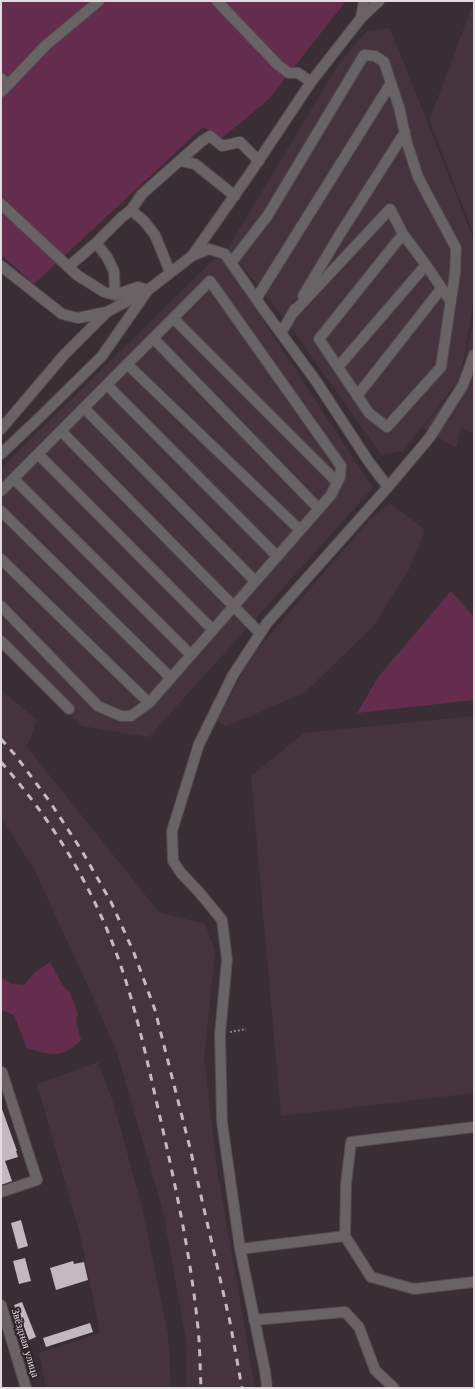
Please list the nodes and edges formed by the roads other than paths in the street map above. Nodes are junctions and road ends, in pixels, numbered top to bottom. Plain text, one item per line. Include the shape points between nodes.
1 (99, 1) edge
2 (217, 1) edge
3 (364, 1) edge
4 (379, 1) edge
5 (361, 18) junction
6 (311, 82) junction
7 (391, 83) junction
8 (3, 85) edge
9 (405, 132) junction
10 (181, 161) junction
11 (259, 161) junction
12 (235, 196) junction
13 (1, 204) edge
14 (131, 210) junction
15 (403, 234) junction
16 (96, 243) junction
17 (192, 256) junction
18 (231, 263) junction
19 (426, 265) junction
20 (1, 266) edge
21 (68, 267) junction
22 (170, 272) junction
23 (441, 289) junction
24 (148, 290) junction
25 (115, 295) junction
26 (256, 299) junction
27 (451, 302) junction
28 (107, 312) junction
29 (292, 314) junction
30 (173, 318) junction
31 (281, 333) junction
32 (153, 338) junction
33 (474, 355) edge
34 (127, 364) junction
35 (338, 367) junction
36 (107, 385) junction
37 (358, 396) junction
38 (84, 408) junction
39 (1, 429) edge
40 (61, 431) junction
41 (1, 454) edge
42 (38, 454) junction
43 (14, 479) junction
44 (337, 482) junction
45 (388, 487) junction
46 (1, 492) edge
47 (319, 508) junction
48 (1, 510) edge
49 (300, 530) junction
50 (277, 556) junction
51 (1, 559) edge
52 (255, 581) junction
53 (1, 606) edge
54 (233, 606) junction
55 (213, 630) junction
56 (260, 633) junction
57 (1, 641) edge
58 (191, 655) junction
59 (171, 678) junction
60 (149, 703) junction
61 (69, 709) dead end
62 (2, 1072) edge
63 (474, 1127) edge
64 (1, 1192) edge
65 (345, 1236) junction
66 (240, 1249) junction
67 (474, 1282) edge
68 (1, 1305) edge
69 (254, 1320) junction
70 (26, 1388) edge
71 (267, 1388) edge
72 (394, 1388) edge

1 - 8 street
2 - 6 street via 278,65 289,73 298,73
3 - 5 street
4 - 5 street
5 - 6 street
6 - 11 street
7 - 9 street
7 - 18 street via 384,62 375,56 364,55 268,215
7 - 26 street
9 - 27 street via 418,177 456,248
9 - 29 street
10 - 11 street via 210,136 222,146 240,142
10 - 12 street via 194,164
10 - 14 street via 142,194
11 - 12 street
12 - 17 street
13 - 21 street
14 - 16 street
14 - 22 street via 155,235
15 - 19 street
15 - 29 street via 390,209
15 - 35 street via 319,339
16 - 21 street
16 - 25 street via 108,257 114,270
17 - 18 street via 209,249 225,254
17 - 22 street
18 - 26 street
19 - 23 street
19 - 35 street
20 - 28 street via 62,314 78,318
21 - 25 street via 77,276 104,292
22 - 24 street
23 - 27 street
23 - 37 street
24 - 25 street via 138,287
24 - 28 street
24 - 41 street via 102,356
26 - 31 street
27 - 37 street via 441,367 387,427 369,413
28 - 39 street via 64,355
29 - 31 street
30 - 32 street
30 - 44 street
30 - 44 street via 210,281 341,466
31 - 45 street
32 - 34 street
32 - 47 street
33 - 45 street via 463,385 430,437
34 - 36 street
34 - 49 street
35 - 37 street
36 - 38 street
36 - 50 street
38 - 40 street
38 - 52 street
40 - 42 street
40 - 54 street
42 - 43 street
42 - 55 street
43 - 46 street
43 - 58 street
44 - 47 street
45 - 56 street
47 - 49 street
48 - 59 street
49 - 50 street
50 - 52 street
51 - 60 street
52 - 54 street
53 - 60 street via 98,706 121,716 131,716
54 - 55 street
54 - 56 street
55 - 58 street
56 - 66 street via 233,675 199,744 172,831 173,861 222,920 227,960 220,1034 222,1122
57 - 61 street
58 - 59 street
59 - 60 street
62 - 64 street via 37,1180
63 - 65 street via 351,1142 346,1184
65 - 66 street
65 - 67 street via 371,1277 414,1289
66 - 69 street
68 - 70 street, Звёздная улица
69 - 71 street
69 - 72 street via 345,1312 359,1327 375,1370

